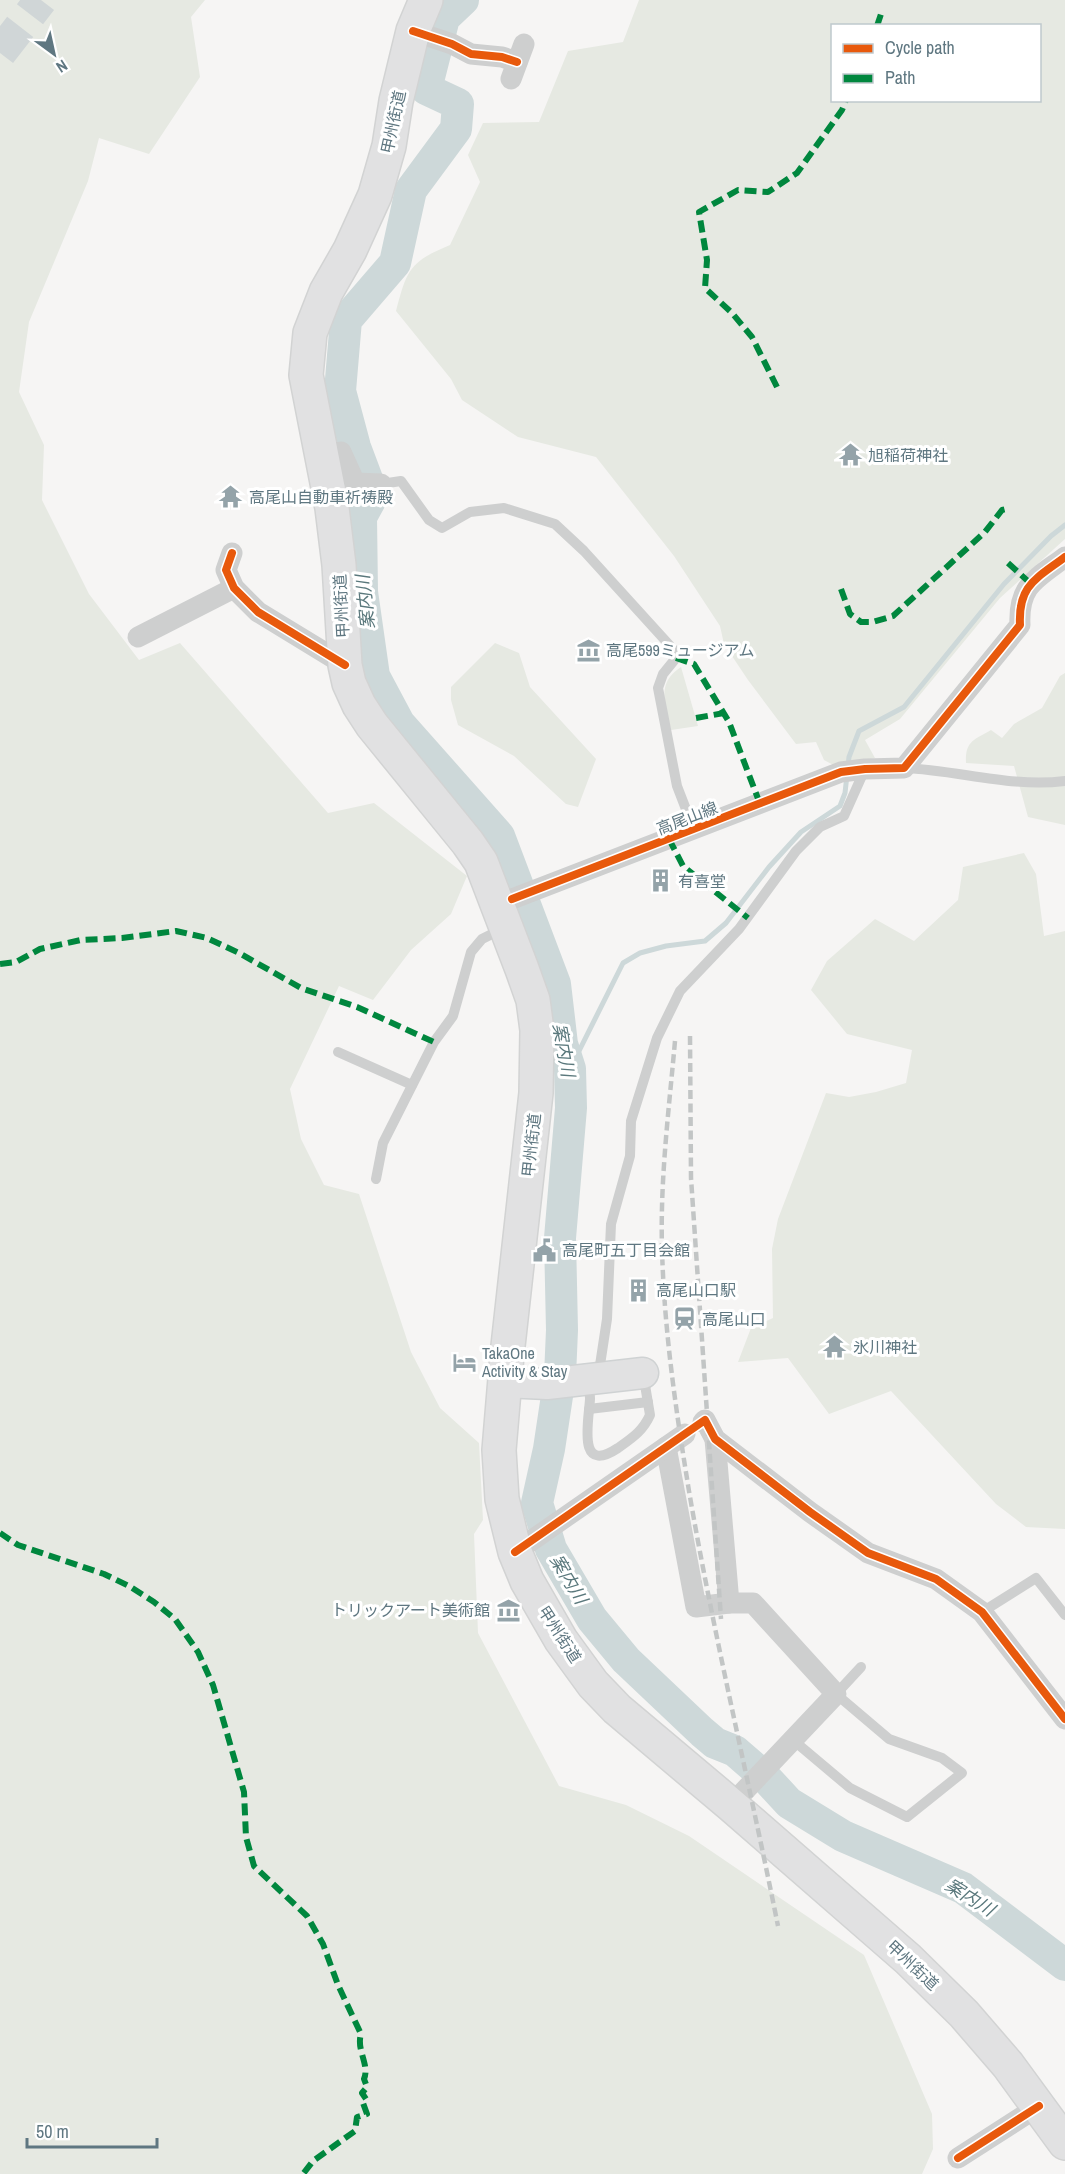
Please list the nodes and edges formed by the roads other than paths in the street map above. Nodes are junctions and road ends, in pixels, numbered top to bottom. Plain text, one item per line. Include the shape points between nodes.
1 (426, 0) edge
2 (421, 34) junction
3 (517, 62) dead end
4 (322, 455) junction
5 (381, 484) joint
6 (232, 553) dead end
7 (1065, 557) edge
8 (234, 588) junction
9 (138, 637) dead end
10 (345, 665) junction
11 (904, 768) junction
12 (855, 770) junction
13 (1060, 782) edge
14 (1065, 791) edge
15 (694, 830) junction
16 (507, 908) junction
17 (338, 1052) dead end
18 (412, 1085) junction
19 (376, 1179) dead end
20 (504, 1382) junction
21 (590, 1384) junction
22 (645, 1387) joint
23 (685, 1434) dead end
24 (666, 1447) junction
25 (522, 1547) junction
26 (729, 1603) junction
27 (982, 1612) junction
28 (1065, 1615) edge
29 (861, 1666) dead end
30 (836, 1694) junction
31 (1065, 1718) edge
32 (793, 1740) junction
33 (737, 1798) junction
34 (1039, 2106) junction
35 (1065, 2143) edge
36 (958, 2158) dead end

1 - 2 highway, 甲州街道
2 - 3 street via 471,54
2 - 4 highway, 甲州街道 via 396,100 389,146 375,195 310,333 306,375
4 - 5 street via 341,452 355,483
4 - 10 highway, 甲州街道 via 339,565
5 - 15 lane via 401,481 429,520 442,528 470,512 504,508 555,524 666,641 676,658 658,688 677,786
6 - 8 street via 225,570
7 - 11 street via 1030,583 1020,607 1020,625
8 - 9 street
8 - 10 street via 258,612
10 - 16 highway, 甲州街道 via 354,694 372,724 482,862
11 - 12 street, 高尾山線
11 - 13 lane, 高尾山線 via 1017,782
12 - 15 street, 高尾山線
12 - 21 lane via 844,816 820,827 796,851 739,929 680,991 657,1038 631,1121 630,1156 611,1224 607,1319
13 - 14 lane
15 - 16 street, 高尾山線 via 543,887
16 - 18 lane via 471,951 453,1016 434,1042
16 - 20 highway, 甲州街道 via 532,1000 537,1040 536,1093
17 - 18 lane
18 - 19 lane via 383,1143
20 - 21 street
20 - 25 highway, 甲州街道 via 499,1477
21 - 22 street
21 - 22 lane via 586,1432 588,1446 600,1455 609,1454 639,1434 646,1424 650,1415
23 - 24 street
24 - 25 street
24 - 26 street via 696,1607
25 - 33 highway, 甲州街道 via 527,1581 561,1640 593,1684 618,1709
26 - 27 street via 709,1430 810,1512 868,1553 936,1579
26 - 30 street via 753,1603
27 - 28 lane via 1036,1578
27 - 31 street
29 - 30 lane
30 - 32 street
30 - 32 lane via 889,1738 942,1758 962,1773 907,1817 850,1788
32 - 33 street
33 - 34 highway, 甲州街道 via 964,2014
34 - 35 highway, 甲州街道
34 - 36 street

